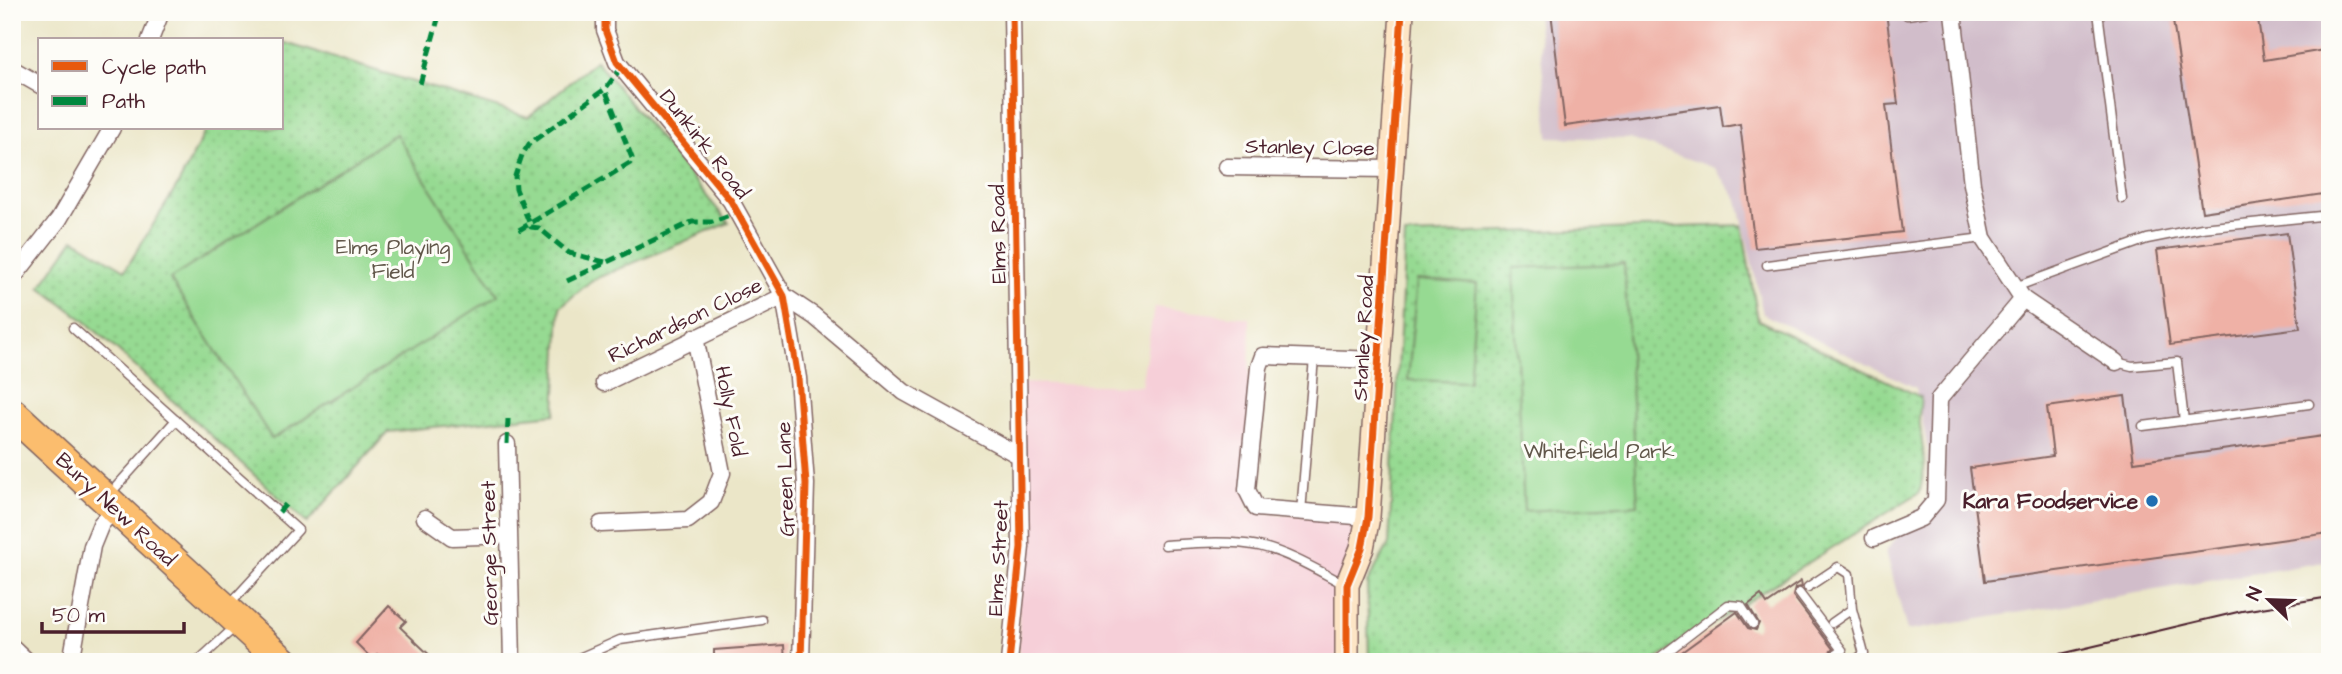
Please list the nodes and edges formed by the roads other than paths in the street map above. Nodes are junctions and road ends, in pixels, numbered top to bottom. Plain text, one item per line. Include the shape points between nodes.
1 (161, 12) edge
2 (605, 12) edge
3 (1013, 12) edge
4 (1402, 12) edge
5 (1926, 12) edge
6 (1953, 12) edge
7 (2098, 12) edge
8 (1907, 15) dead end
9 (151, 38) edge
10 (12, 69) edge
11 (38, 84) edge
12 (111, 130) edge
13 (1227, 167) dead end
14 (1392, 169) junction
15 (2122, 199) dead end
16 (2330, 215) edge
17 (1983, 238) junction
18 (1767, 265) dead end
19 (12, 279) edge
20 (2019, 293) junction
21 (784, 296) junction
22 (74, 328) dead end
23 (695, 337) junction
24 (1314, 356) junction
25 (1379, 360) junction
26 (2116, 362) joint
27 (604, 383) dead end
28 (2309, 404) dead end
29 (12, 412) edge
30 (176, 420) junction
31 (2184, 421) junction
32 (2143, 426) dead end
33 (507, 444) dead end
34 (1018, 455) junction
35 (110, 503) junction
36 (1301, 512) junction
37 (1368, 517) junction
38 (425, 518) dead end
39 (601, 524) dead end
40 (509, 535) junction
41 (1874, 538) dead end
42 (1165, 545) dead end
43 (1347, 585) junction
44 (1808, 587) dead end
45 (1800, 593) dead end
46 (1852, 609) junction
47 (233, 616) junction
48 (762, 620) dead end
49 (1754, 624) dead end
50 (1832, 624) dead end
51 (12, 648) edge
52 (28, 662) edge
53 (71, 662) edge
54 (197, 662) edge
55 (283, 662) edge
56 (512, 662) edge
57 (578, 662) edge
58 (801, 662) edge
59 (1009, 662) edge
60 (1347, 662) edge
61 (1654, 662) edge
62 (1825, 662) edge
63 (1853, 662) edge

1 - 9 street
2 - 21 street, Dunkirk Road via 617,62 731,201
3 - 34 street, Elms Road
4 - 14 street, Stanley Road
5 - 8 lane
6 - 17 street via 1972,184
7 - 15 lane
10 - 11 street
12 - 19 street via 59,219
13 - 14 street, Stanley Close
14 - 25 street, Stanley Road
16 - 20 lane via 2202,228 2147,239
17 - 18 lane
17 - 20 street
20 - 26 street
20 - 41 street via 1939,399 1936,500 1921,518
21 - 23 street, Richardson Close
21 - 34 street via 904,393
21 - 58 street, Green Lane via 798,378 806,484
22 - 30 lane
23 - 27 street, Richardson Close
23 - 39 street, Holly Fold via 722,473 711,502 688,520
24 - 25 street
24 - 36 lane
24 - 36 street via 1270,354 1260,360 1247,490 1256,508
25 - 37 street, Stanley Road
26 - 31 lane via 2132,366 2177,362
28 - 31 lane
29 - 35 highway, Bury New Road
30 - 35 lane
30 - 47 lane via 298,530
31 - 32 lane
33 - 40 street, George Street
34 - 59 street, Elms Street via 1021,547
35 - 47 highway, Bury New Road
35 - 53 street via 92,546
36 - 37 street
37 - 43 street, Stanley Road
38 - 40 street via 452,537
40 - 56 street, George Street
42 - 43 lane via 1258,546
43 - 60 street, Stanley Road
44 - 46 lane via 1838,566 1849,574
45 - 62 lane via 1842,650
46 - 50 lane
46 - 63 lane via 1864,654
47 - 54 lane
47 - 55 highway, Bury New Road
48 - 57 lane via 620,640
49 - 61 lane via 1741,606 1728,605
51 - 52 street

